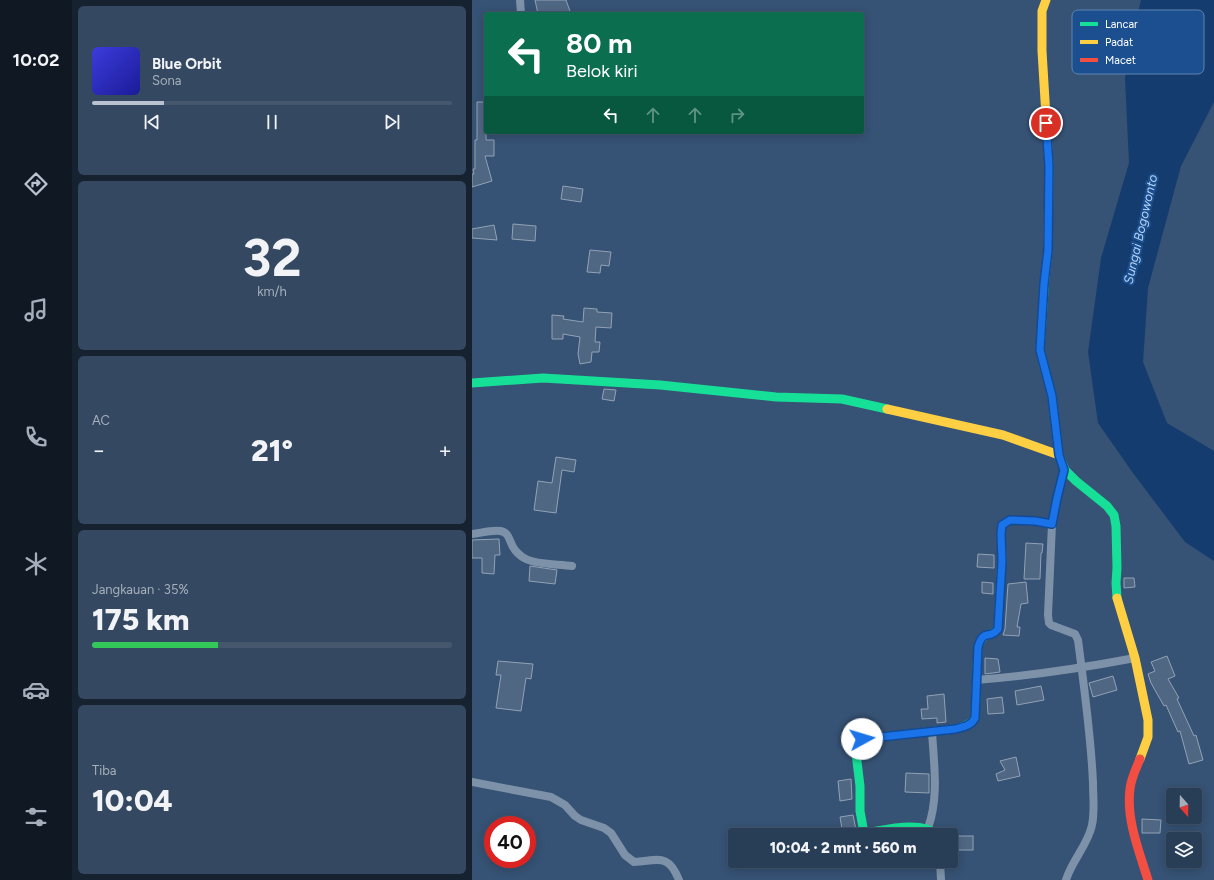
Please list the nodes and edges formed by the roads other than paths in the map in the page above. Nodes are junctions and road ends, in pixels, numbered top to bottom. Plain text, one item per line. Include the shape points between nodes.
1 (520, 0) edge
2 (1046, 0) edge
3 (521, 12) edge
4 (472, 383) edge
5 (1059, 455) junction
6 (1064, 470) junction
7 (1052, 524) junction
8 (472, 534) edge
9 (572, 566) dead end
10 (1135, 658) junction
11 (1081, 668) junction
12 (976, 680) junction
13 (932, 732) junction
14 (472, 782) edge
15 (863, 828) edge
16 (906, 828) edge
17 (928, 828) joint
18 (940, 868) edge
19 (679, 880) edge
20 (941, 880) edge
21 (1066, 880) edge
22 (1148, 880) edge

1 - 3 street
2 - 5 street via 1042,11 1042,51 1049,166 1048,250 1040,350 1052,396
4 - 5 street via 543,378 660,385 776,397 842,399 1003,435
5 - 6 street
6 - 7 street
6 - 10 street via 1107,506 1114,515 1117,598
7 - 11 street via 1048,620 1051,624 1075,634
7 - 12 street via 1010,520 1002,525 998,629 994,634 984,635 981,639 978,647
8 - 9 street via 500,531 510,537 513,546 525,559
10 - 11 street
10 - 22 street via 1148,720 1148,737 1134,772 1129,806 1135,838
11 - 12 street via 1020,677
11 - 21 street via 1087,707 1094,810 1090,835
12 - 13 street via 976,711 973,722 962,728
13 - 15 street via 862,739 855,745
13 - 17 street via 935,787
14 - 19 street via 551,797 565,804 581,820 611,833 625,855 634,862 664,860 673,867
16 - 17 street
18 - 20 street

